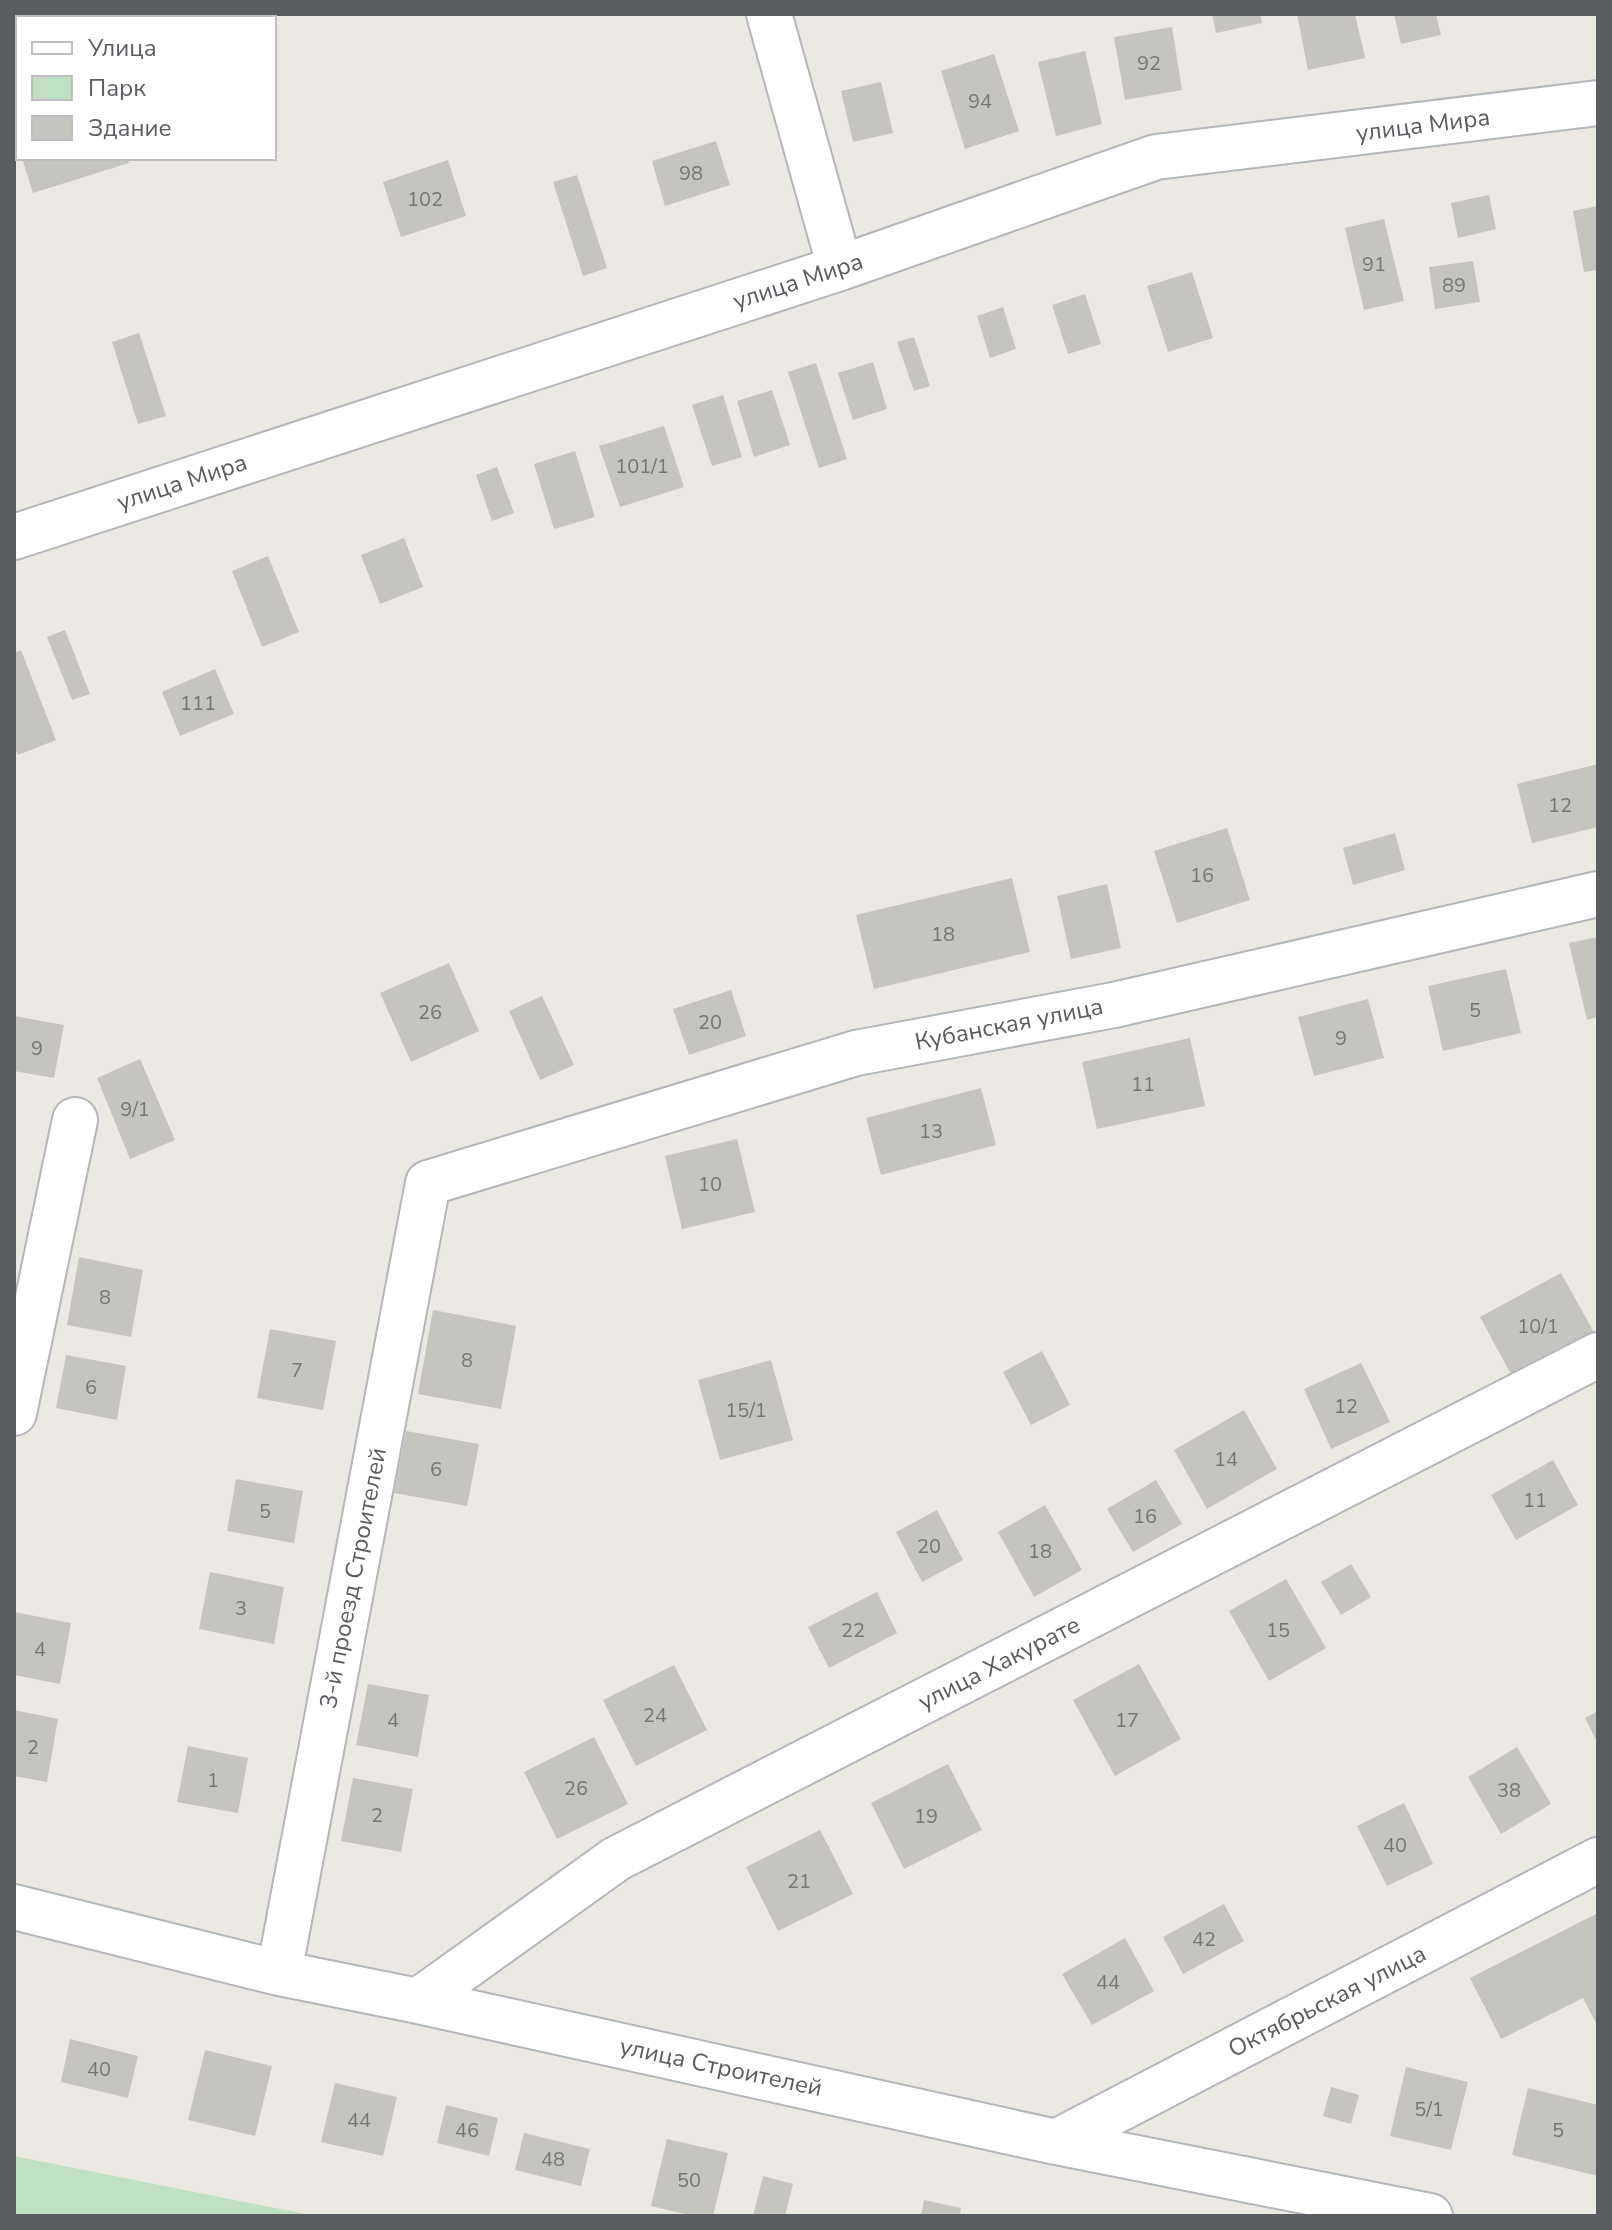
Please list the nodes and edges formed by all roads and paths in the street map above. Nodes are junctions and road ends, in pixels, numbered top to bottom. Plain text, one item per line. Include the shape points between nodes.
1 (769, 14) edge
2 (1598, 103) edge
3 (840, 268) junction
4 (14, 537) edge
5 (1598, 894) edge
6 (75, 1120) dead end
7 (428, 1183) joint
8 (1598, 1355) edge
9 (14, 1413) edge
10 (1598, 1860) edge
11 (14, 1907) edge
12 (279, 1973) junction
13 (418, 2001) junction
14 (1056, 2142) junction
15 (1430, 2216) edge

1 - 3 street
2 - 3 street, улица Мира via 1156,157
3 - 4 street, улица Мира
5 - 7 street, Кубанская улица via 1114,1005 856,1053
6 - 9 street
7 - 12 street, 3-й проезд Строителей
8 - 13 street, улица Хакурате via 616,1859
10 - 14 street, Октябрьская улица
11 - 12 street, улица Строителей
12 - 13 street, улица Строителей
13 - 14 street, улица Строителей
14 - 15 street, улица Строителей

